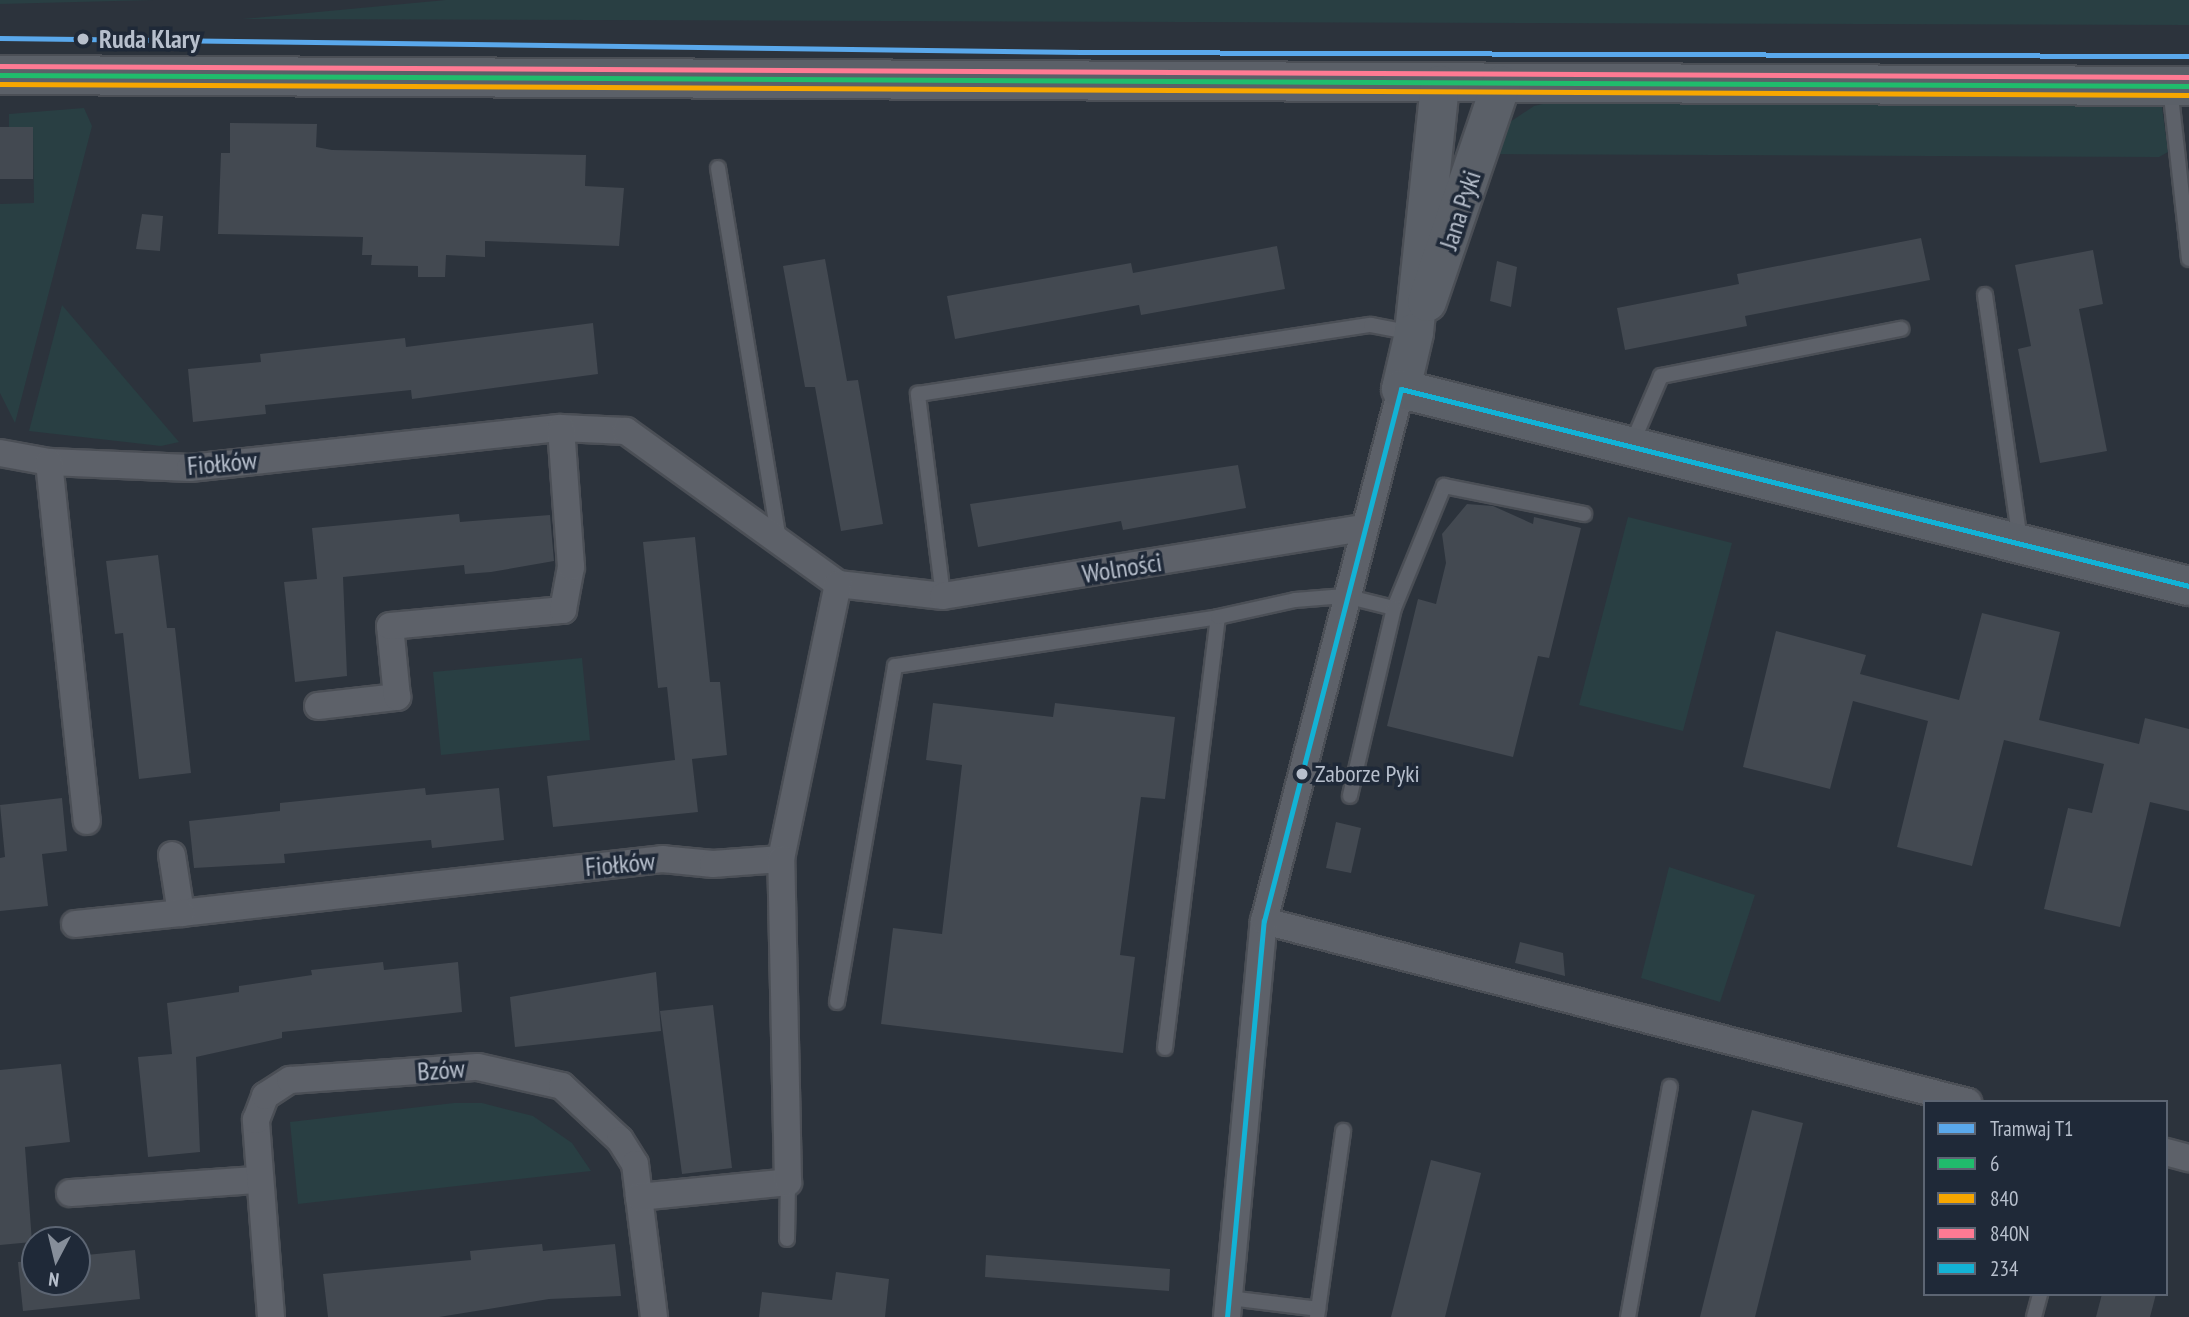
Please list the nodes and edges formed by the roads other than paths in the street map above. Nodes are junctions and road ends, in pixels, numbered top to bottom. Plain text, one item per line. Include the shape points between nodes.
1 (0, 75) edge
2 (1440, 85) junction
3 (1501, 85) junction
4 (2180, 86) edge
5 (718, 168) dead end
6 (2189, 259) edge
7 (1985, 295) dead end
8 (1901, 329) dead end
9 (1414, 333) junction
10 (1401, 389) junction
11 (561, 428) junction
12 (1631, 448) junction
13 (0, 453) edge
14 (49, 462) junction
15 (1584, 514) dead end
16 (1364, 528) junction
17 (779, 539) junction
18 (2020, 545) junction
19 (838, 584) junction
20 (2189, 586) edge
21 (878, 592) joint
22 (943, 596) junction
23 (1345, 596) junction
24 (1394, 608) junction
25 (1218, 617) junction
26 (318, 706) dead end
27 (1350, 796) dead end
28 (87, 821) dead end
29 (172, 855) dead end
30 (781, 859) junction
31 (181, 912) junction
32 (1264, 921) junction
33 (75, 924) dead end
34 (837, 1002) dead end
35 (1165, 1048) dead end
36 (1670, 1087) dead end
37 (1960, 1100) edge
38 (1343, 1131) dead end
39 (2168, 1153) edge
40 (2189, 1158) edge
41 (257, 1180) junction
42 (788, 1182) junction
43 (70, 1193) dead end
44 (639, 1197) junction
45 (787, 1239) dead end
46 (2039, 1296) edge
47 (1228, 1308) edge
48 (1318, 1313) edge
49 (271, 1317) edge
50 (654, 1317) edge
51 (1628, 1317) edge
52 (2034, 1317) edge

1 - 2 street via 204,72
2 - 3 street
2 - 9 street, Jana Pyki
3 - 4 street
3 - 9 street, Jana Pyki
4 - 6 lane
5 - 17 lane
7 - 18 lane via 2020,506
8 - 12 lane via 1661,376
9 - 10 street, Jana Pyki
9 - 22 lane via 1371,325 918,394
10 - 12 street
10 - 16 street, Jana Pyki
11 - 14 street, Fiołków via 190,468
11 - 17 street, Fiołków via 626,431
11 - 26 street via 571,567 563,610 390,625 397,697
12 - 18 street
13 - 14 street, Fiołków
14 - 28 street
15 - 24 lane via 1444,486
16 - 22 street, Wolności
16 - 23 street, Jana Pyki
17 - 19 street, Fiołków
18 - 20 street
19 - 21 street, Fiołków
19 - 30 street
21 - 22 street, Wolności
23 - 24 lane
23 - 25 lane via 1294,600
23 - 32 street, Jana Pyki
24 - 27 lane
25 - 34 lane via 895,666
25 - 35 lane
29 - 31 street
30 - 31 street, Fiołków via 713,864 662,859
30 - 42 street
31 - 33 street, Fiołków
32 - 37 street
32 - 47 street, Jana Pyki
36 - 51 lane
38 - 48 lane
39 - 40 street
41 - 43 street
41 - 44 street, Bzów via 256,1120 265,1096 290,1080 478,1067 562,1086 594,1110 635,1164
41 - 49 street, Bzów
42 - 44 street
42 - 45 lane
44 - 50 street, Bzów
46 - 52 lane
47 - 48 lane

